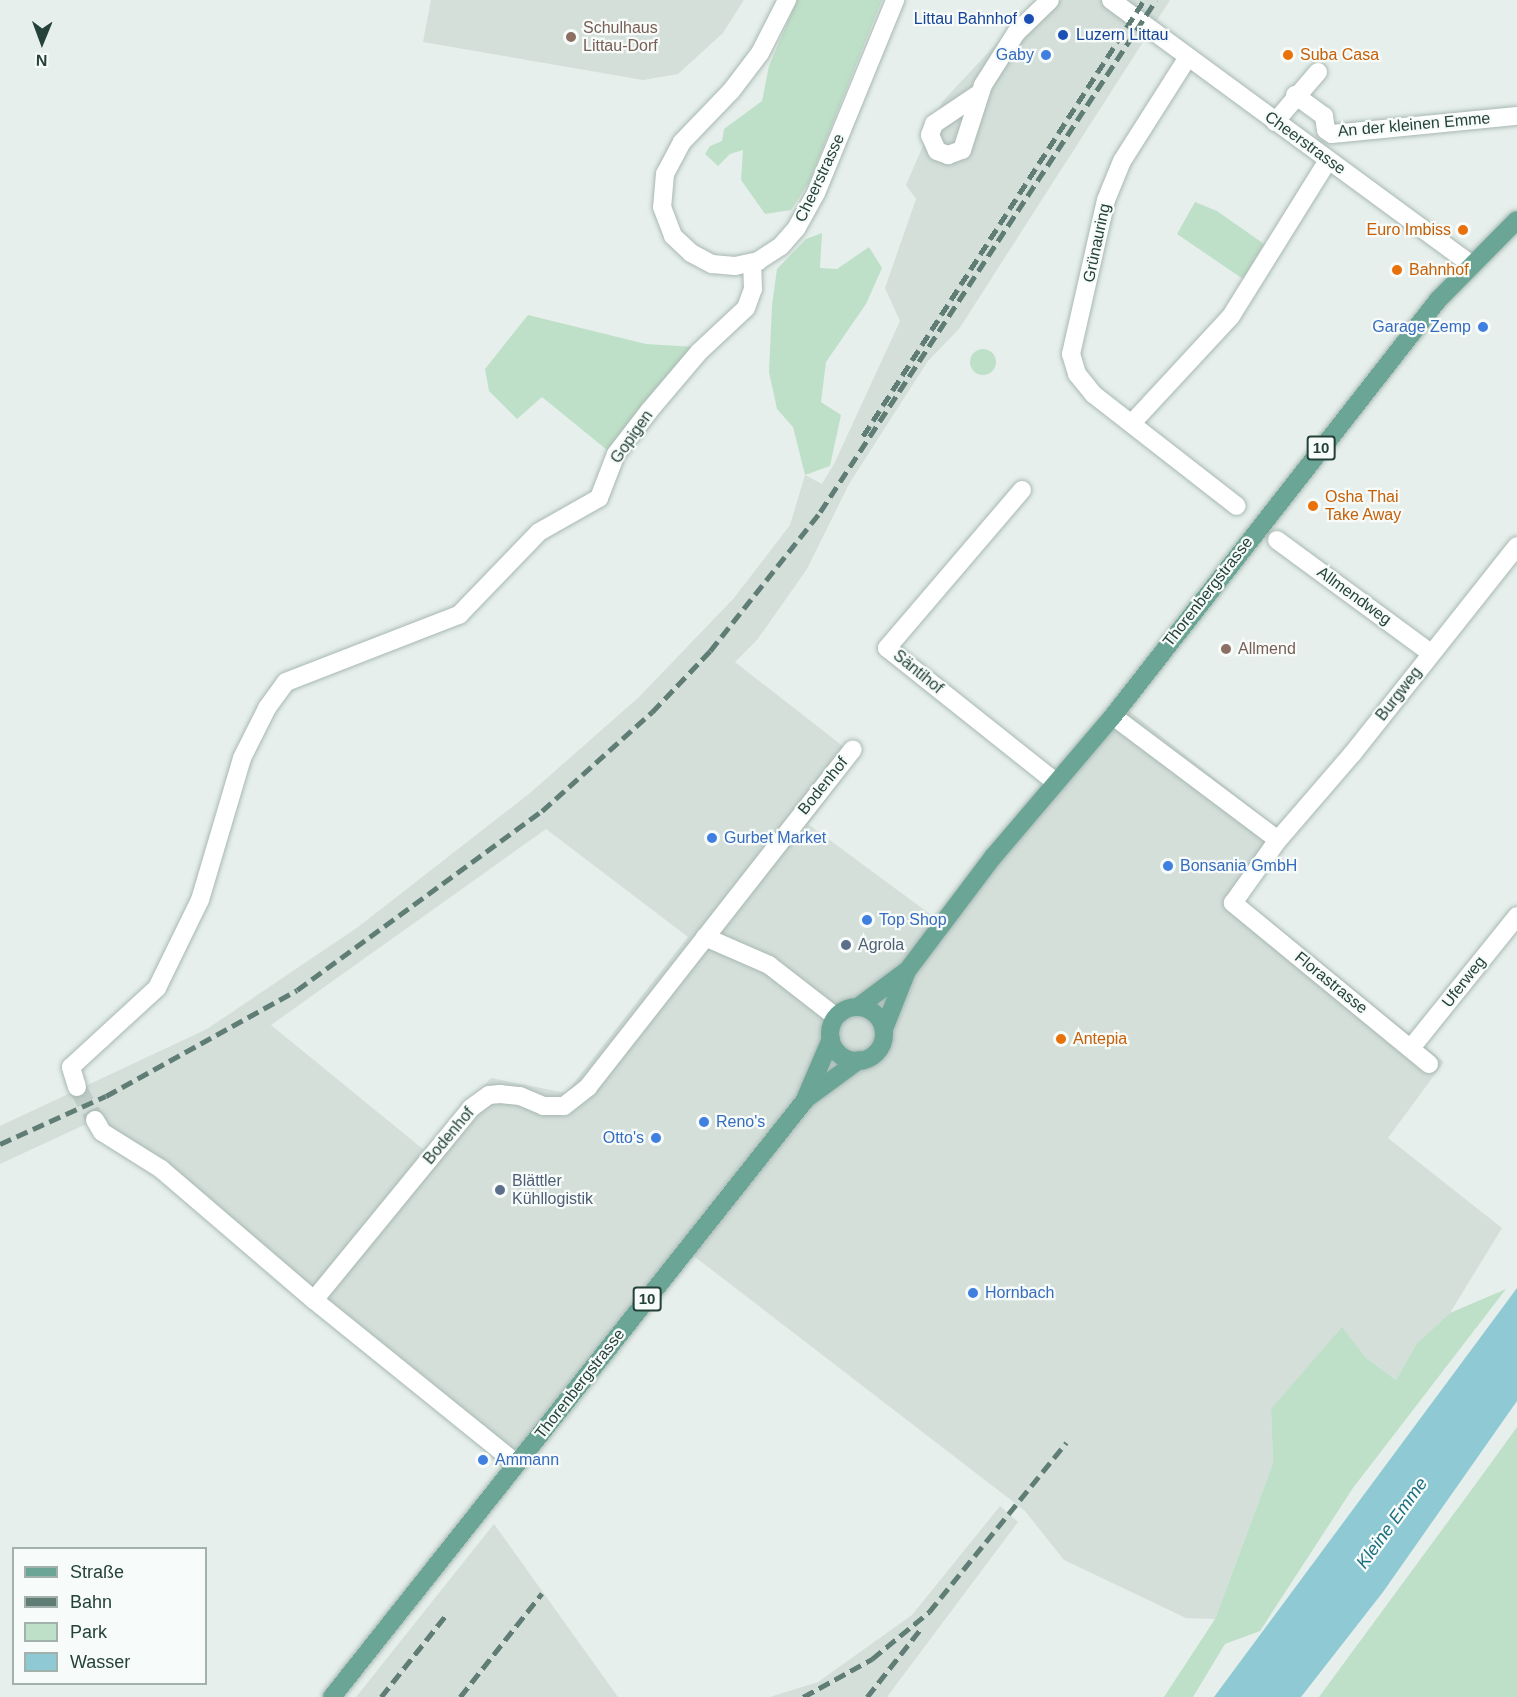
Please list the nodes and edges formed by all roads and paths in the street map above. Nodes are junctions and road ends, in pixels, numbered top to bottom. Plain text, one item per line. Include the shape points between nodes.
1 (787, 0) edge
2 (895, 0) edge
3 (1050, 0) edge
4 (1111, 0) edge
5 (1188, 57) junction
6 (1318, 72) dead end
7 (977, 95) dead end
8 (1295, 95) junction
9 (1517, 116) edge
10 (1275, 122) junction
11 (1328, 160) junction
12 (1517, 220) edge
13 (752, 263) junction
14 (1471, 264) junction
15 (1133, 422) junction
16 (1022, 490) dead end
17 (1237, 506) dead end
18 (1278, 540) dead end
19 (1517, 546) edge
20 (1431, 652) junction
21 (1113, 716) junction
22 (852, 749) dead end
23 (1054, 781) junction
24 (1278, 840) junction
25 (1517, 916) edge
26 (705, 937) junction
27 (907, 971) junction
28 (858, 1007) junction
29 (836, 1017) junction
30 (884, 1029) junction
31 (831, 1039) junction
32 (1411, 1048) junction
33 (859, 1060) junction
34 (1430, 1064) dead end
35 (77, 1087) tunnel mouth
36 (806, 1099) junction
37 (95, 1120) tunnel mouth
38 (314, 1300) junction
39 (517, 1464) junction
40 (332, 1697) edge

1 - 13 street, Cheerstrasse via 760,53 731,91 682,142 663,180 663,213 683,248 720,266
2 - 13 street, Cheerstrasse via 809,208 782,246
3 - 7 street via 1016,33
4 - 5 street, Cheerstrasse
5 - 10 street, Cheerstrasse
5 - 15 street, Grünauring via 1122,161 1106,200 1071,354 1077,374 1093,394
6 - 8 street
8 - 9 street, An der kleinen Emme via 1323,116 1326,130 1332,134
8 - 10 street
10 - 11 street, Cheerstrasse
11 - 14 street, Cheerstrasse
11 - 15 street via 1231,316
12 - 14 main road, Thorenbergstrasse / 10
13 - 35 street, Gopigen via 753,289 746,309 699,352 649,411 616,454 599,498 539,532 459,615 286,682 267,708 242,758 200,900 157,988 70,1067
14 - 21 main road, Thorenbergstrasse / 10 via 1412,333
15 - 17 street, Grünauring
16 - 23 street, Säntihof via 887,648
18 - 20 street, Allmendweg
19 - 20 street, Burgweg
20 - 24 street, Burgweg
21 - 23 main road, Thorenbergstrasse / 10
21 - 24 street
22 - 26 street, Bodenhof
23 - 27 main road, Thorenbergstrasse / 10
24 - 32 street, Florastrasse via 1233,903
25 - 32 street, Uferweg
26 - 29 street via 769,965
26 - 38 street, Bodenhof via 572,1102 543,1106 520,1096 500,1094 489,1095 471,1108
27 - 28 main road, Thorenbergstrasse / 10
27 - 30 main road, Thorenbergstrasse / 10
28 - 29 main road, 10
28 - 30 main road via 873,1012
29 - 31 main road, 10
30 - 33 main road, 10 via 880,1048
31 - 33 main road via 840,1054
31 - 36 main road, Thorenbergstrasse / 10
32 - 34 street, Florastrasse
33 - 36 main road, Thorenbergstrasse / 10
36 - 39 main road, Thorenbergstrasse / 10
37 - 38 street via 102,1132 161,1168
38 - 39 street
39 - 40 main road, Thorenbergstrasse / 10

